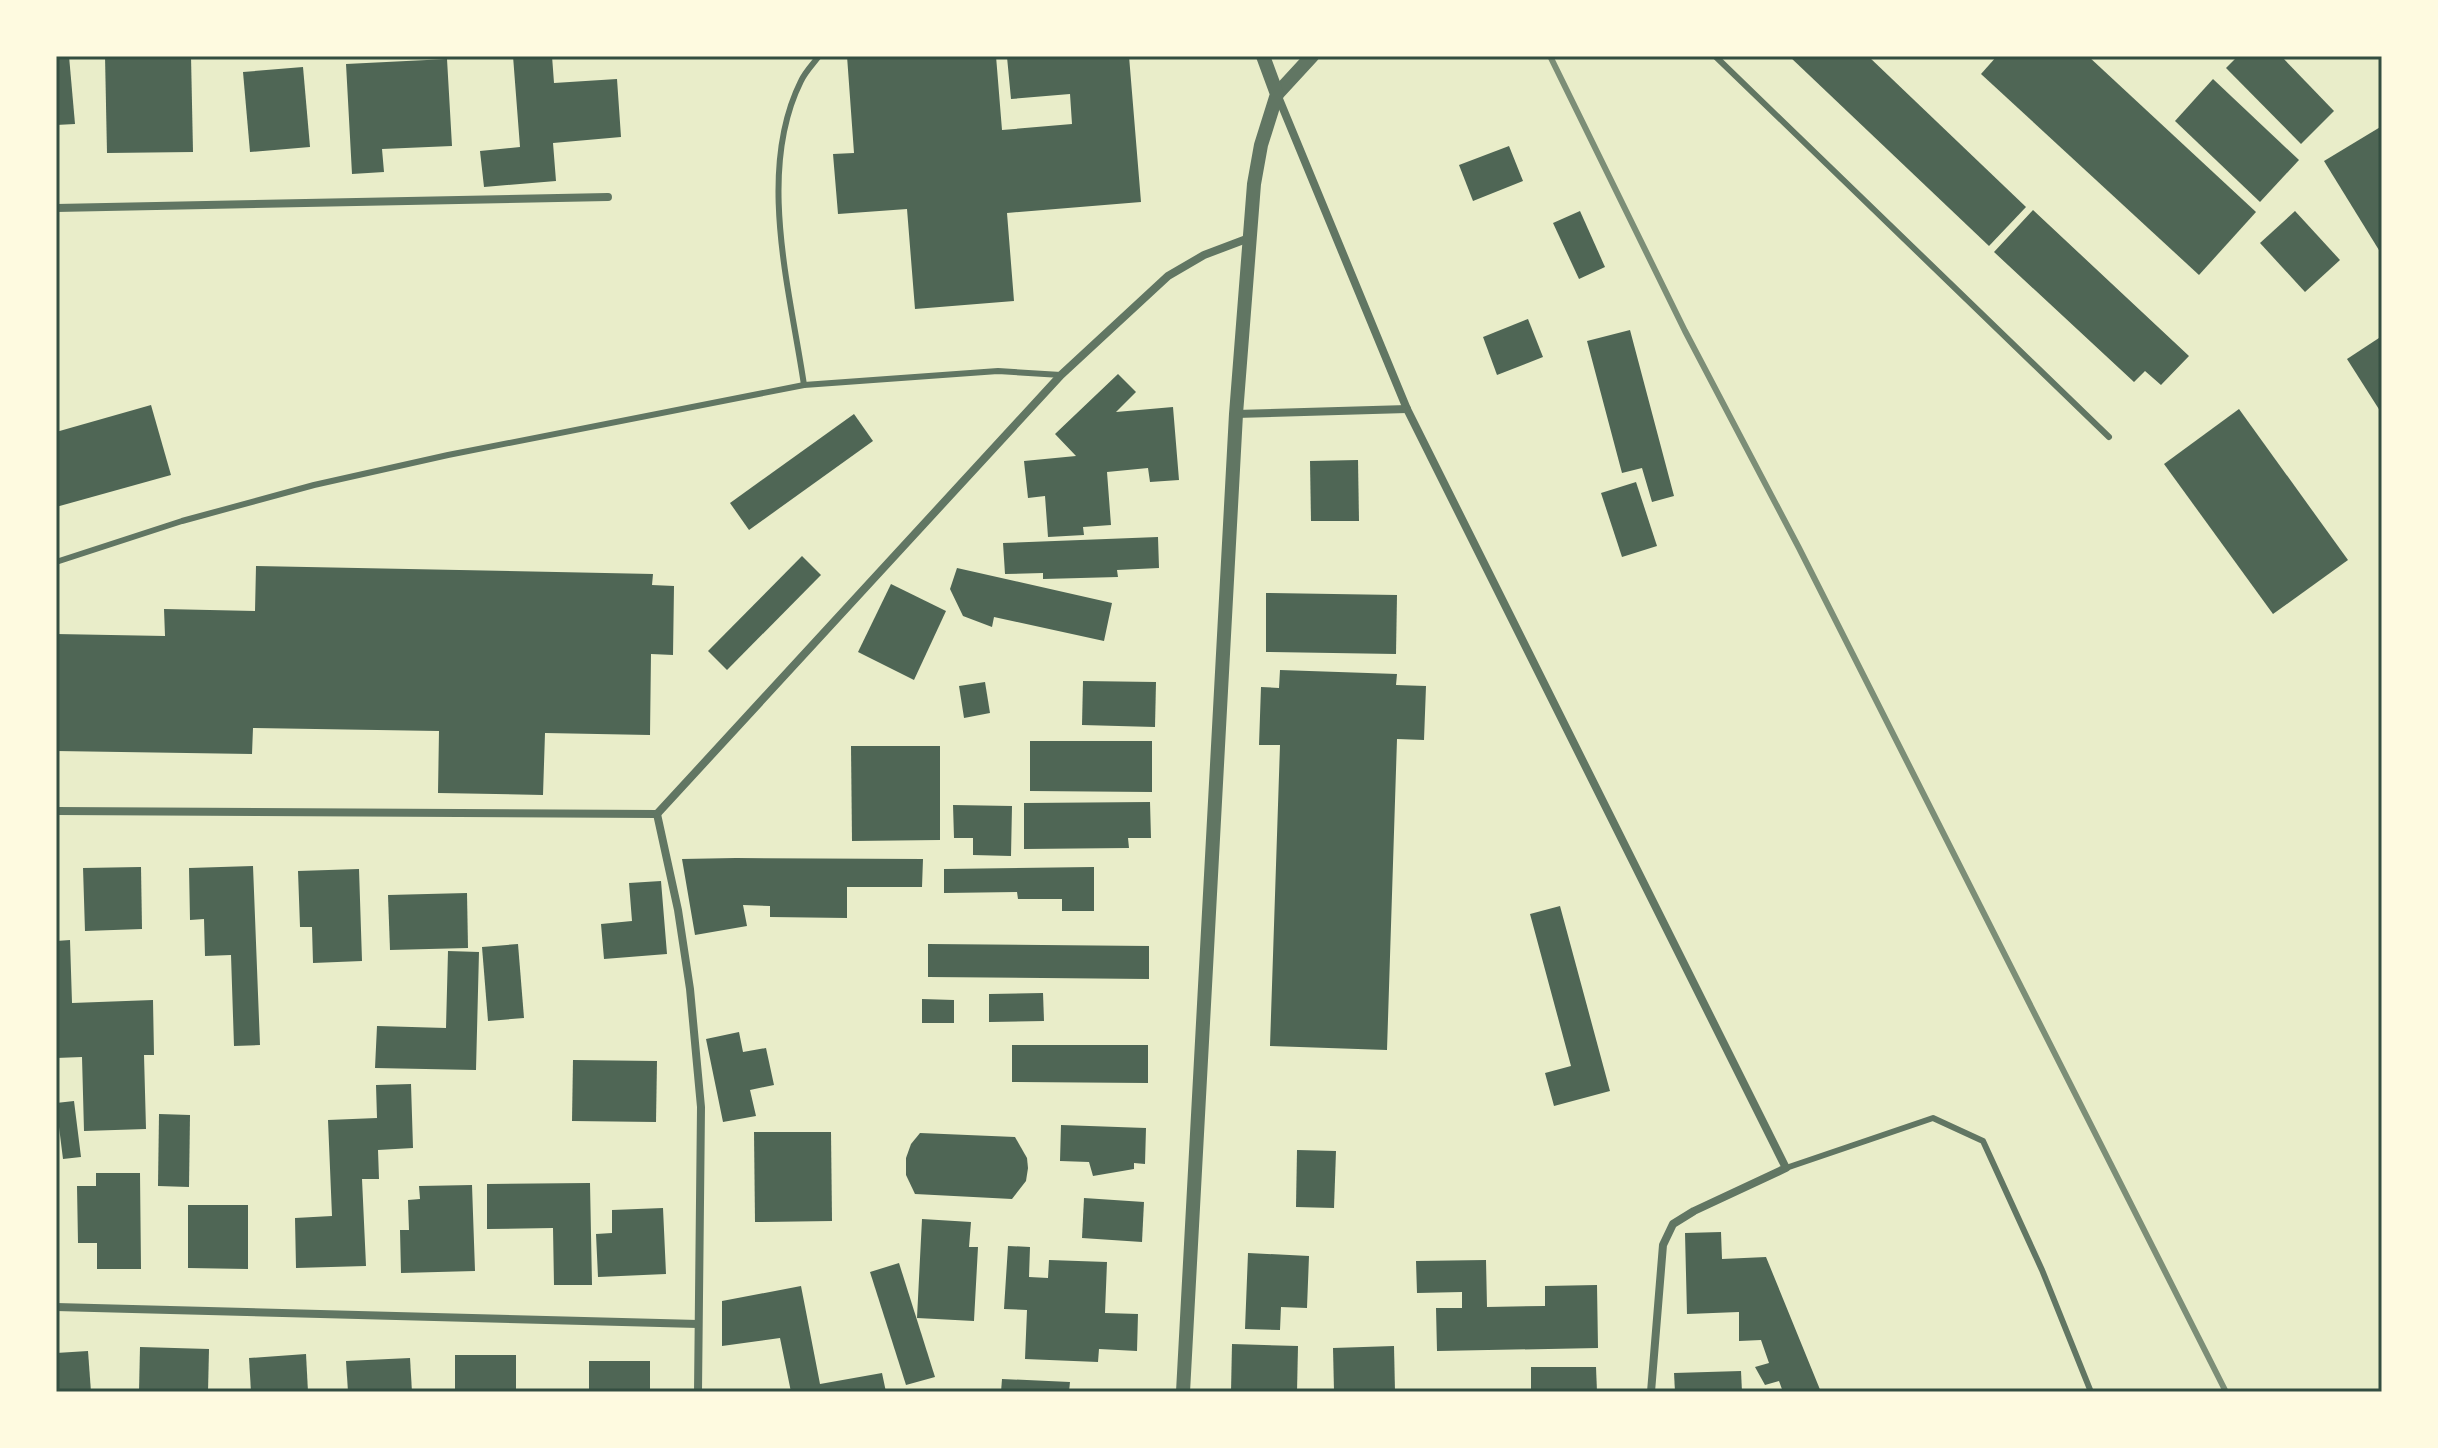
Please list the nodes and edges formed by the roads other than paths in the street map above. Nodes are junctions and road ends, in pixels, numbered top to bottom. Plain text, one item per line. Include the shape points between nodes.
1 (819, 56) edge
2 (1263, 56) edge
3 (1312, 56) edge
4 (1715, 56) edge
5 (1277, 94) junction
6 (608, 197) dead end
7 (56, 208) edge
8 (1249, 238) junction
9 (1061, 375) junction
10 (804, 385) junction
11 (1407, 409) junction
12 (1236, 414) junction
13 (2109, 437) dead end
14 (56, 562) edge
15 (56, 811) edge
16 (657, 814) junction
17 (1786, 1168) junction
18 (56, 1307) edge
19 (698, 1324) junction
20 (698, 1392) edge
21 (1183, 1392) edge
22 (1651, 1392) edge
23 (2091, 1392) edge

1 - 10 lane via 801,80 786,123 780,166 779,221
2 - 5 street
3 - 5 street
4 - 13 lane
5 - 8 street via 1261,145
5 - 11 street
6 - 7 street
8 - 9 street via 1168,276
8 - 12 street
9 - 10 lane via 998,371
9 - 16 street
10 - 14 lane via 314,485
11 - 12 street
11 - 17 street
12 - 21 street
15 - 16 street
16 - 19 street via 690,989 701,1107
17 - 22 street via 1673,1224 1663,1245
17 - 23 lane via 1933,1118 1983,1141
18 - 19 street
19 - 20 street

